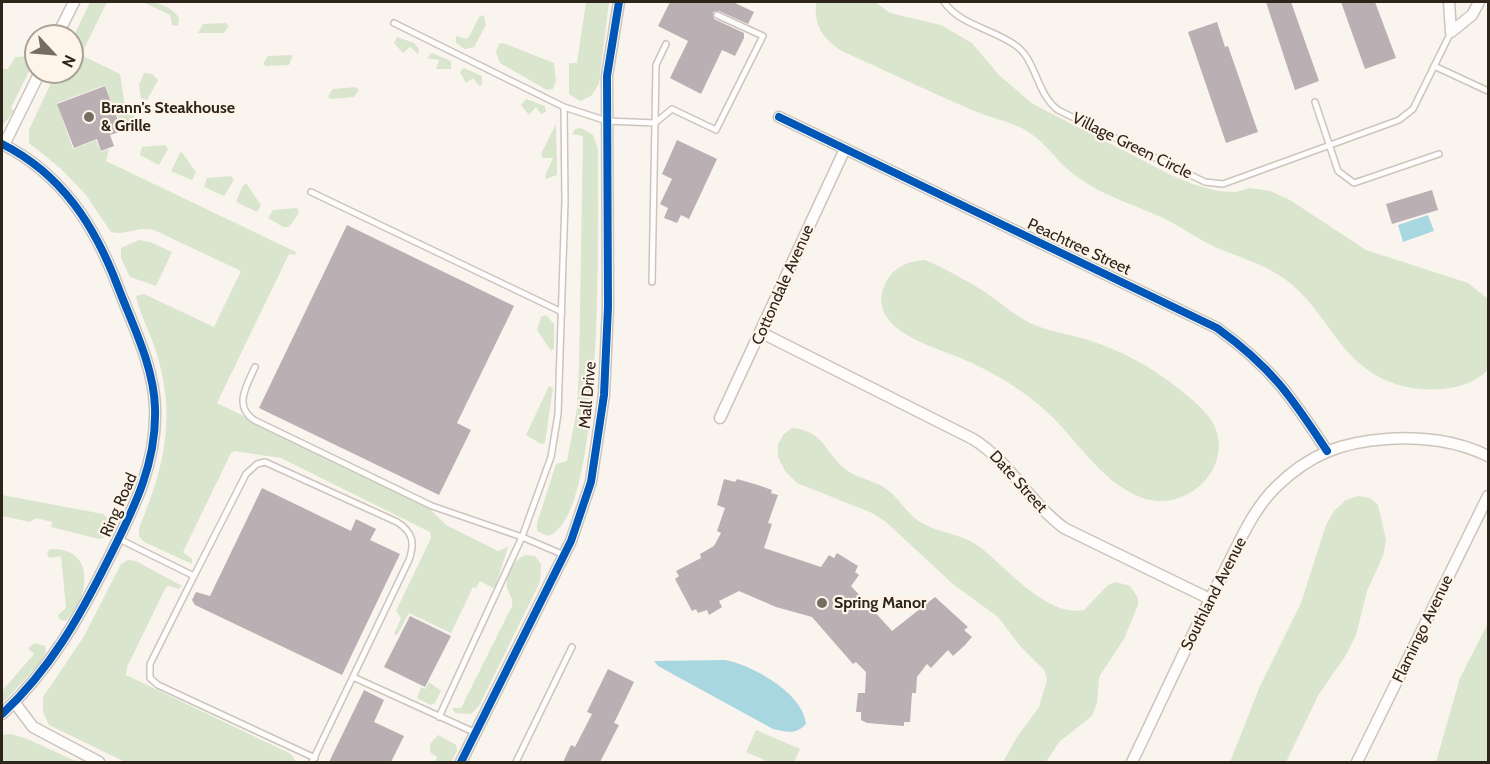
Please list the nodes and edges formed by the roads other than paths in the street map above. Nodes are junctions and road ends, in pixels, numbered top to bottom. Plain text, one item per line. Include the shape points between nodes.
1 (74, 2) edge
2 (619, 2) edge
3 (944, 2) edge
4 (1449, 2) edge
5 (1479, 2) edge
6 (717, 15) dead end
7 (394, 23) dead end
8 (63, 24) edge
9 (1451, 32) junction
10 (666, 44) dead end
11 (1434, 66) junction
12 (34, 84) edge
13 (1488, 91) edge
14 (1315, 102) dead end
15 (564, 107) junction
16 (779, 117) dead end
17 (607, 121) junction
18 (655, 123) junction
19 (3, 144) edge
20 (1329, 147) junction
21 (844, 151) junction
22 (1439, 154) dead end
23 (311, 192) dead end
24 (652, 282) dead end
25 (562, 312) junction
26 (762, 333) junction
27 (255, 367) dead end
28 (720, 418) dead end
29 (1327, 451) junction
30 (1488, 456) edge
31 (1488, 496) edge
32 (522, 537) junction
33 (119, 539) junction
34 (564, 555) junction
35 (194, 576) junction
36 (1210, 599) junction
37 (572, 647) dead end
38 (353, 678) junction
39 (14, 702) junction
40 (2, 714) edge
41 (439, 717) junction
42 (476, 733) junction
43 (313, 760) edge
44 (99, 762) edge
45 (461, 762) edge
46 (516, 762) edge
47 (1132, 762) edge
48 (1357, 762) edge

1 - 8 street
2 - 17 street, Mall Drive via 607,76
3 - 20 lane, Village Green Circle via 966,20 1017,45 1029,59 1046,101 1058,110 1205,182 1223,184
4 - 9 street
5 - 9 street, Village Green Circle via 1472,15
6 - 18 lane via 763,36 716,130 672,109
7 - 15 lane
9 - 11 lane, Village Green Circle
10 - 18 lane via 656,65
11 - 13 lane
11 - 20 lane, Village Green Circle via 1413,109 1399,120
12 - 19 street
14 - 20 lane
15 - 17 lane
15 - 25 lane
16 - 21 street, Peachtree Street
17 - 18 lane
17 - 34 street, Mall Drive via 608,307 604,395 591,482
18 - 24 lane
19 - 33 street, Ring Road via 52,177 91,227 106,255 148,369 155,407 152,453 141,493
20 - 22 lane via 1338,171 1354,183
21 - 26 street, Cottondale Avenue
21 - 29 street, Peachtree Street via 1217,328 1276,377
23 - 25 lane
25 - 32 lane via 555,438 547,472
26 - 28 street, Cottondale Avenue
26 - 36 street, Date Street via 973,439 991,450 1046,515 1064,528
27 - 32 lane via 242,404 254,420 432,506
29 - 30 street via 1353,441 1403,437 1452,443
29 - 36 street, Southland Avenue via 1276,486 1255,512
31 - 48 street, Flamingo Avenue
32 - 34 lane
32 - 41 lane
33 - 35 lane
33 - 39 street, Ring Road via 65,640
34 - 42 street, Mall Drive
35 - 38 lane via 246,474 257,464 272,464 397,522 411,534 412,551
35 - 43 lane via 150,664 150,678
36 - 47 street, Southland Avenue
37 - 46 lane
38 - 41 lane
38 - 43 lane
39 - 40 street, Ring Road
39 - 44 street via 33,727
41 - 42 lane
42 - 45 street, Mall Drive

